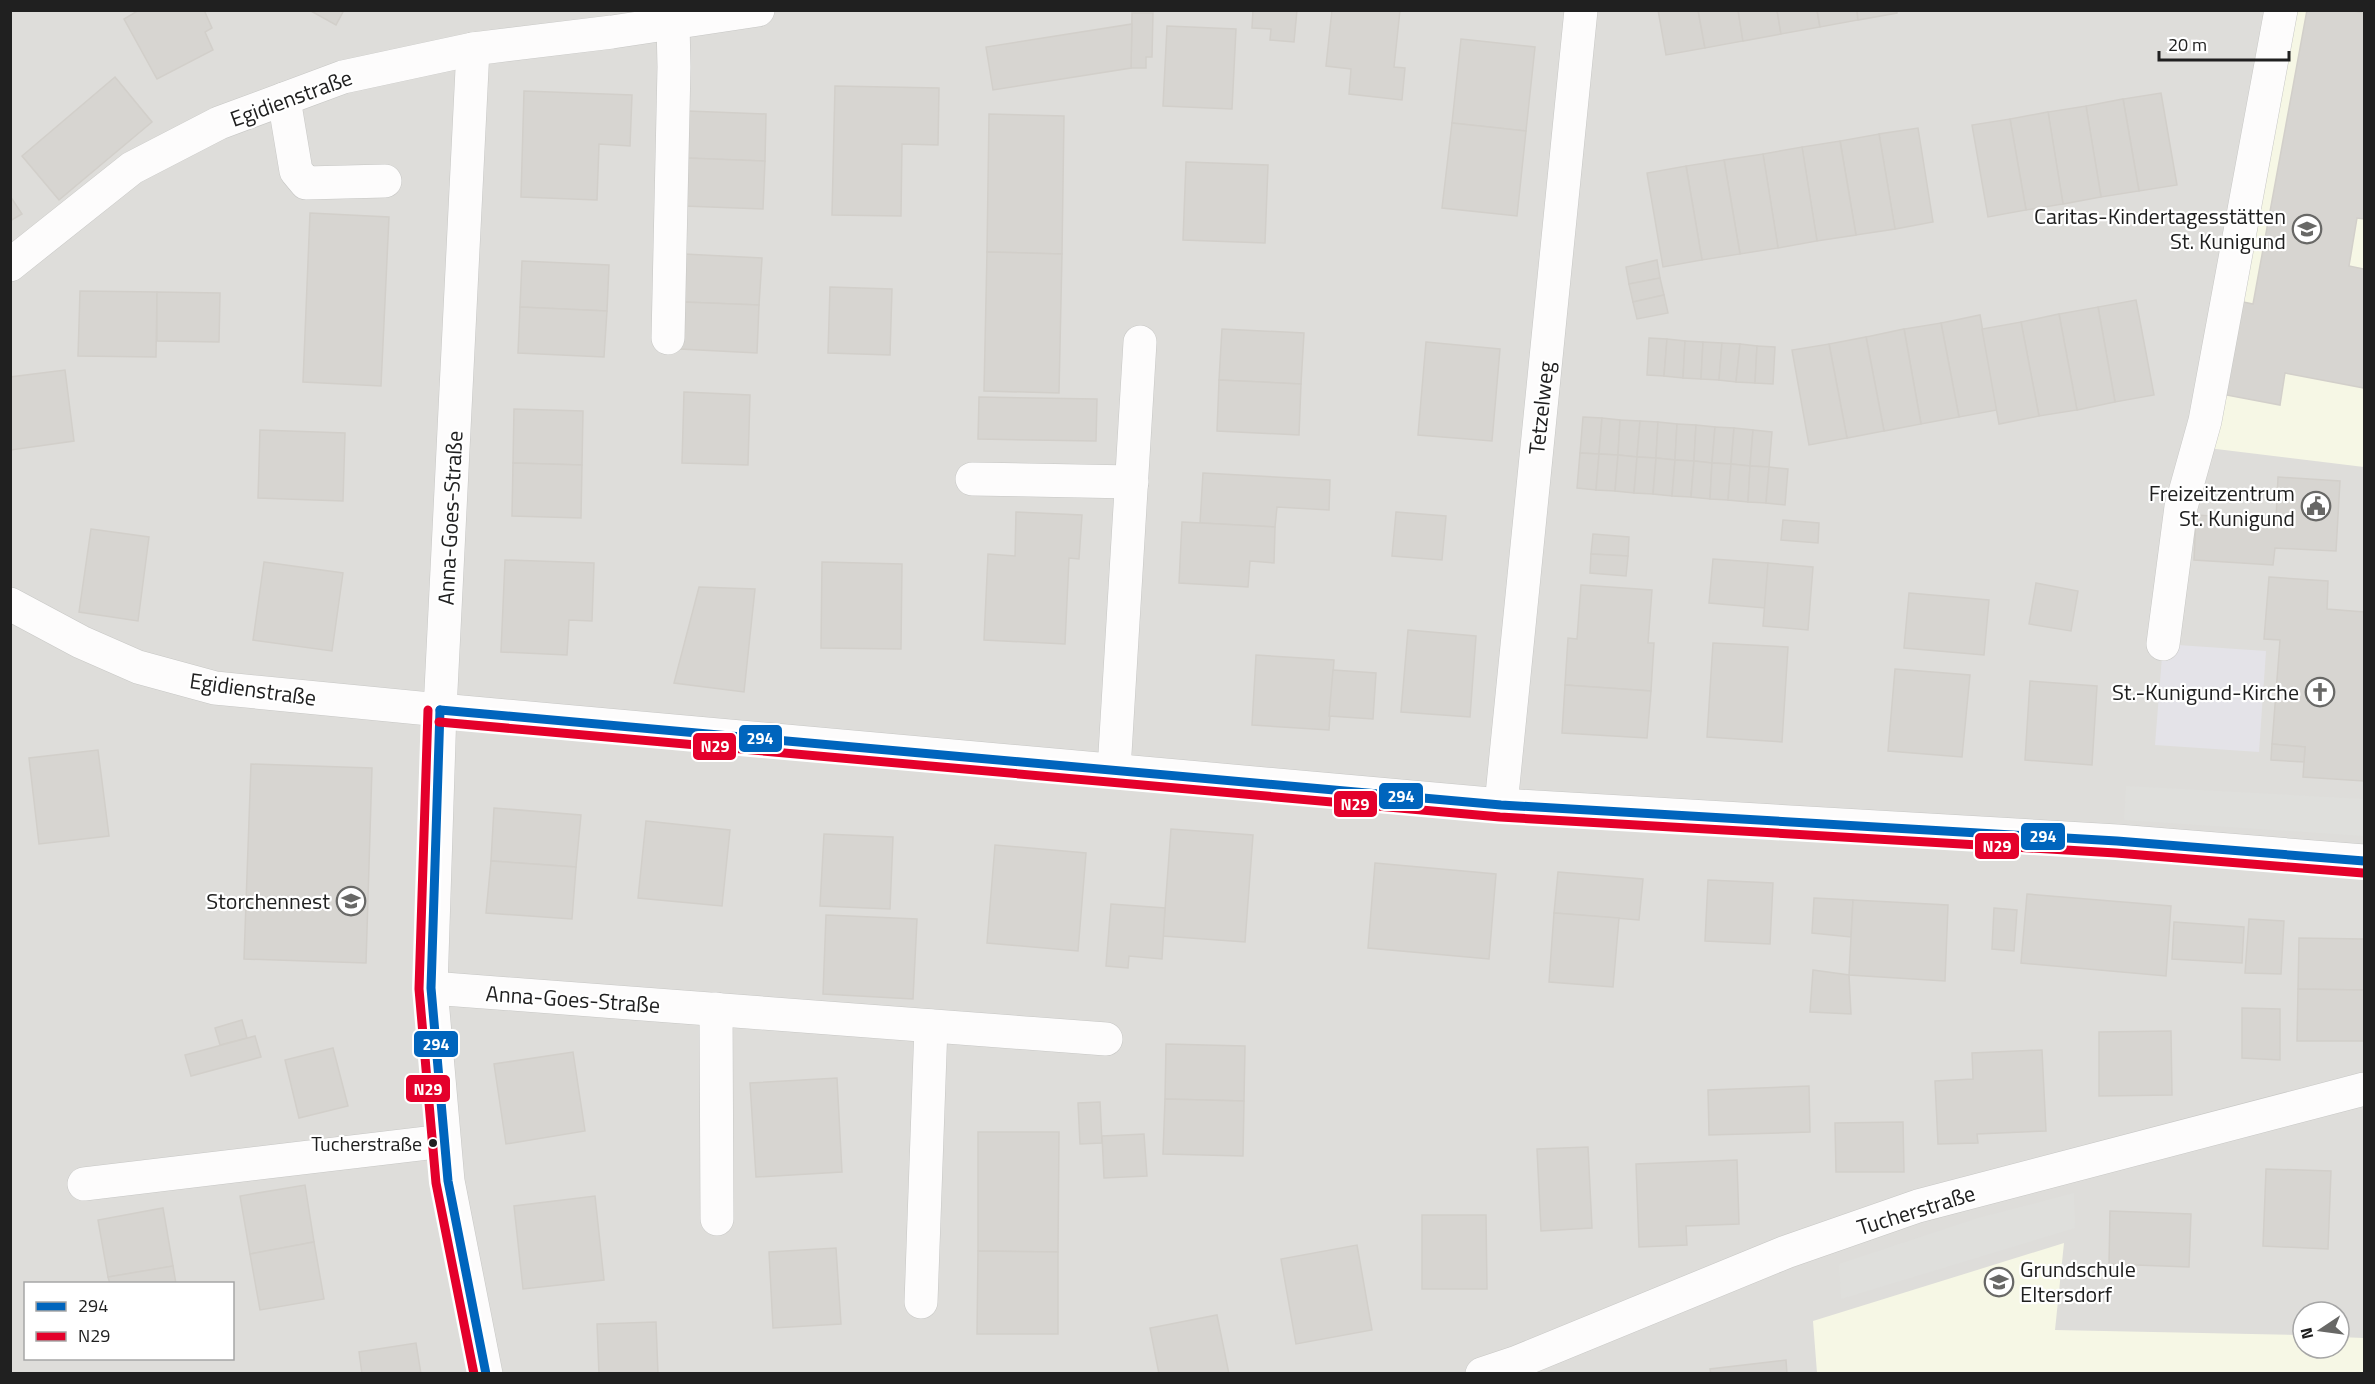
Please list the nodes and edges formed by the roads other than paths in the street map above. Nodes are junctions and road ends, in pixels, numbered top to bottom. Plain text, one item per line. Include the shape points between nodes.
1 (758, 10) edge
2 (1581, 10) edge
3 (2282, 10) edge
4 (611, 21) edge
5 (673, 23) junction
6 (473, 49) junction
7 (284, 99) junction
8 (385, 181) dead end
9 (10, 265) edge
10 (668, 338) dead end
11 (1140, 342) dead end
12 (972, 478) dead end
13 (1132, 482) junction
14 (10, 604) edge
15 (2163, 644) dead end
16 (440, 710) junction
17 (1114, 771) junction
18 (1501, 805) junction
19 (2364, 861) edge
20 (431, 988) junction
21 (716, 1009) junction
22 (931, 1026) junction
23 (1106, 1039) dead end
24 (2364, 1089) edge
25 (444, 1141) junction
26 (84, 1184) dead end
27 (717, 1219) dead end
28 (921, 1302) dead end
29 (1516, 1368) edge
30 (486, 1374) edge
31 (1482, 1374) edge

1 - 5 street, Egidienstraße
2 - 18 street, Tetzelweg
3 - 15 street via 2205,421 2181,507
4 - 5 street, Egidienstraße
4 - 6 street, Egidienstraße
5 - 10 street
6 - 7 street, Egidienstraße via 343,77
6 - 16 street, Anna-Goes-Straße
7 - 8 street via 296,171 306,183
7 - 9 street, Egidienstraße via 219,123 132,168
11 - 13 street
12 - 13 street
13 - 17 street
14 - 16 street, Egidienstraße via 138,667 215,688
16 - 17 street, Egidienstraße
16 - 20 street, Anna-Goes-Straße
17 - 18 street, Egidienstraße
18 - 19 street, Egidienstraße via 2116,841
20 - 21 street, Anna-Goes-Straße
20 - 25 street, Anna-Goes-Straße
21 - 22 street, Anna-Goes-Straße
21 - 27 street
22 - 23 street, Anna-Goes-Straße
22 - 28 street
24 - 29 street, Tucherstraße via 1918,1206 1786,1252
25 - 26 street
25 - 30 street, Anna-Goes-Straße via 448,1181
29 - 31 street, Tucherstraße

